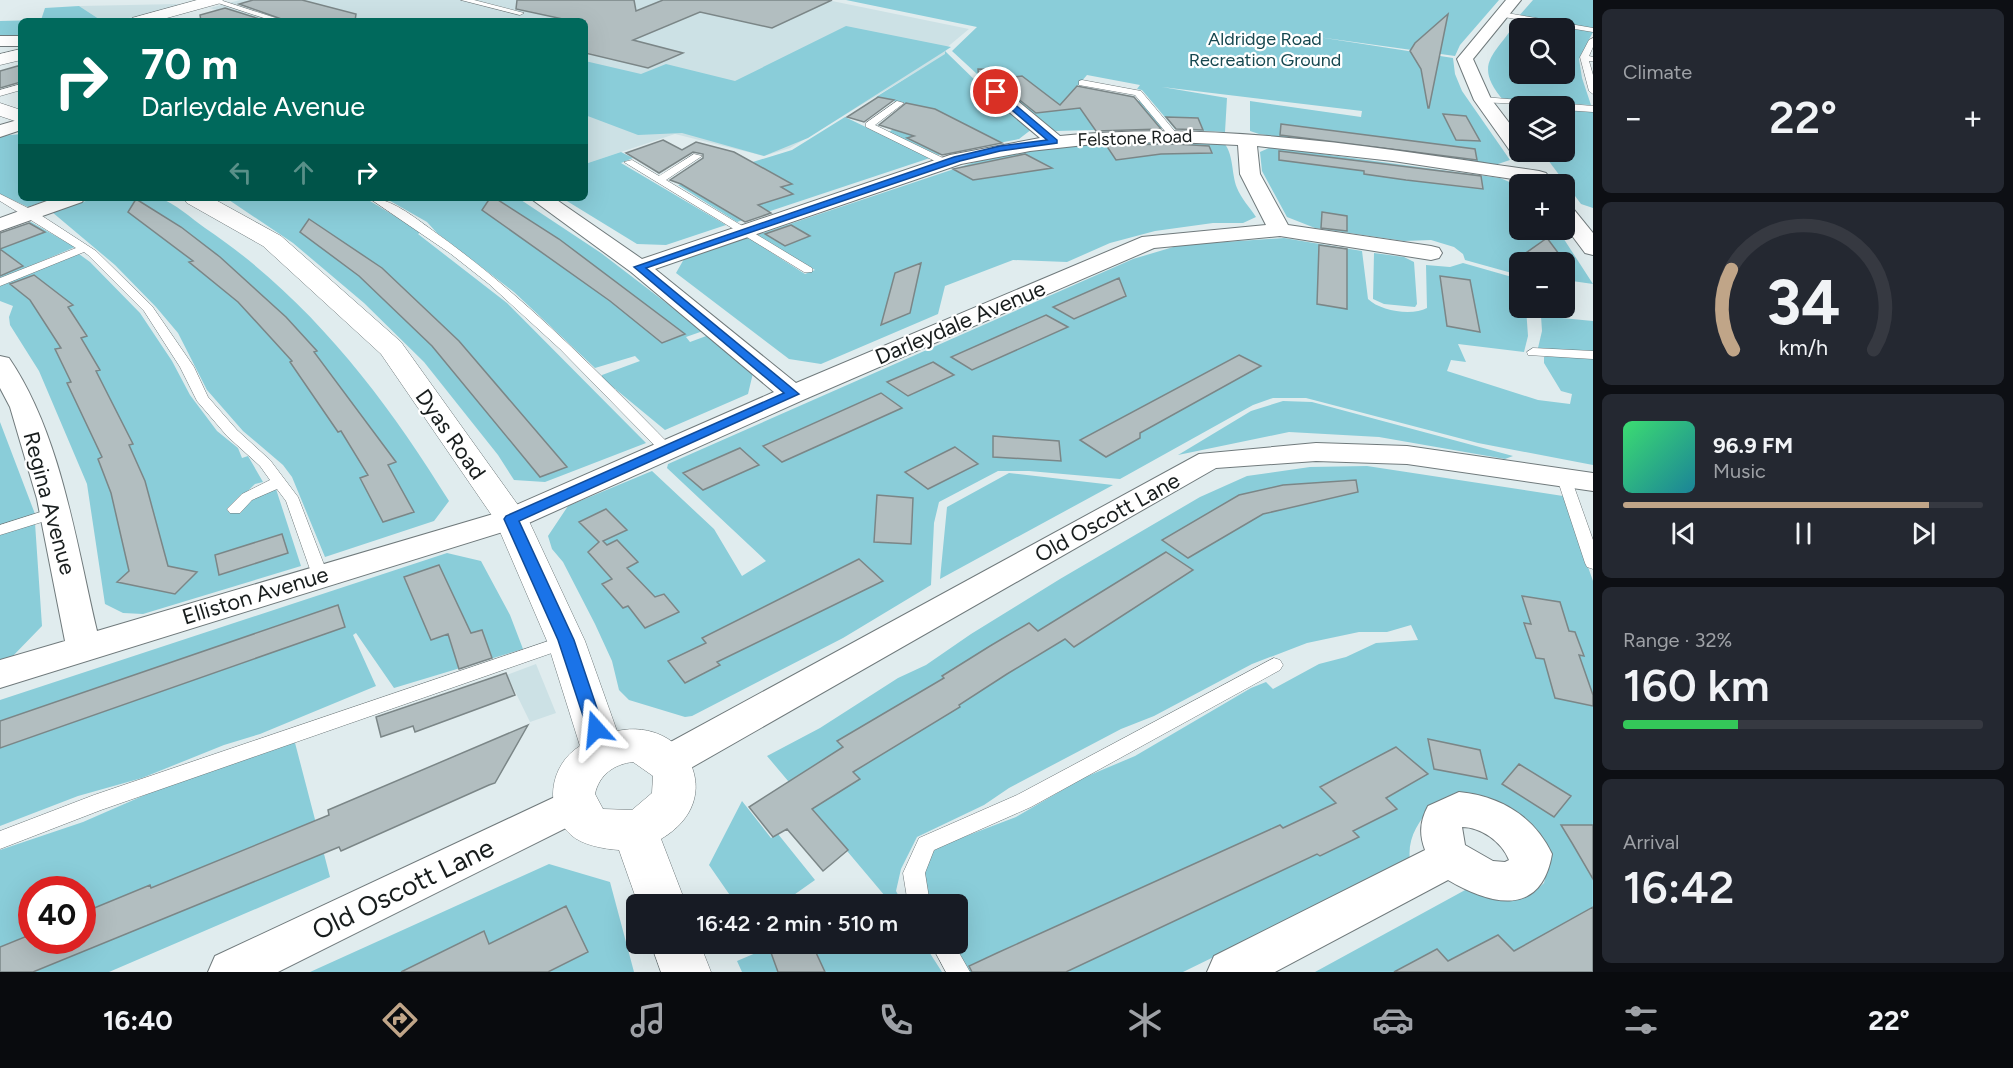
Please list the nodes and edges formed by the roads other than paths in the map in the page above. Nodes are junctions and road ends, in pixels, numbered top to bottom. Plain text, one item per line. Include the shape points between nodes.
1 (214, 0) edge
2 (465, 0) edge
3 (1514, 0) edge
4 (520, 13) dead end
5 (1501, 14) junction
6 (149, 18) edge
7 (271, 18) edge
8 (1593, 30) edge
9 (1593, 40) edge
10 (0, 41) edge
11 (18, 41) edge
12 (18, 55) edge
13 (1588, 58) edge
14 (0, 60) edge
15 (1082, 83) dead end
16 (18, 88) edge
17 (1593, 91) edge
18 (996, 92) dead end
19 (0, 93) edge
20 (1483, 100) junction
21 (1509, 102) edge
22 (900, 104) dead end
23 (1575, 107) edge
24 (0, 109) edge
25 (1593, 109) edge
26 (18, 116) edge
27 (18, 125) edge
28 (0, 131) edge
29 (1172, 134) junction
30 (1509, 136) edge
31 (1247, 138) junction
32 (1054, 141) junction
33 (697, 156) dead end
34 (629, 162) dead end
35 (946, 163) junction
36 (1509, 176) edge
37 (659, 180) junction
38 (0, 197) edge
39 (67, 201) edge
40 (200, 201) edge
41 (380, 201) edge
42 (544, 201) edge
43 (32, 214) junction
44 (1577, 217) edge
45 (0, 225) edge
46 (1280, 230) junction
47 (745, 231) junction
48 (85, 248) junction
49 (1593, 248) edge
50 (1431, 254) dead end
51 (639, 267) junction
52 (808, 270) dead end
53 (0, 282) edge
54 (1533, 352) dead end
55 (1593, 355) edge
56 (0, 364) edge
57 (793, 394) junction
58 (667, 450) junction
59 (1578, 480) edge
60 (279, 482) junction
61 (235, 509) dead end
62 (53, 513) junction
63 (511, 519) junction
64 (0, 530) edge
65 (1593, 564) edge
66 (320, 575) junction
67 (566, 640) junction
68 (84, 649) junction
69 (1275, 665) dead end
70 (0, 675) edge
71 (603, 751) junction
72 (668, 762) junction
73 (574, 805) junction
74 (635, 829) junction
75 (0, 840) edge
76 (1449, 858) dead end
77 (658, 894) edge
78 (917, 894) edge
79 (680, 954) edge
80 (948, 954) edge
81 (231, 972) edge
82 (686, 972) edge
83 (960, 972) edge
84 (1230, 972) edge

1 - 6 street
1 - 7 lane
2 - 4 lane
3 - 5 street
5 - 8 lane
5 - 20 street via 1465,59
9 - 13 lane
10 - 11 street
12 - 14 street
13 - 17 lane
15 - 29 lane via 1138,93
16 - 19 lane
18 - 32 street
20 - 21 lane
20 - 30 street
22 - 35 lane via 869,125
23 - 25 lane
24 - 26 street
27 - 28 street
29 - 31 street, Felstone Road
29 - 32 street, Felstone Road
31 - 36 street, Felstone Road
31 - 46 street via 1250,174
32 - 35 street, Felstone Road via 1000,148
33 - 37 lane
34 - 37 lane
35 - 47 street, Felstone Road
37 - 47 lane
38 - 43 lane
39 - 43 street
40 - 63 street, Dyas Road via 272,241 391,348
41 - 58 lane via 417,222 515,298
42 - 51 street
43 - 45 street
43 - 48 lane
44 - 49 street
46 - 50 street, Darleydale Avenue
46 - 57 street, Darleydale Avenue via 1150,242
47 - 51 street, Felstone Road
47 - 52 lane
48 - 53 lane
48 - 60 lane via 148,309 187,367 202,398
51 - 57 street
54 - 55 lane
56 - 62 street, Regina Avenue via 24,408
57 - 58 street, Darleydale Avenue
58 - 63 street, Darleydale Avenue
59 - 65 lane
59 - 72 street, Old Oscott Lane via 1407,456 1316,452 1209,460
60 - 61 lane via 247,497
60 - 66 lane via 293,500
62 - 64 lane
62 - 68 street, Regina Avenue
63 - 66 street, Elliston Avenue
63 - 67 street, Dyas Road
66 - 68 street, Elliston Avenue
67 - 71 street, Dyas Road
67 - 75 lane
68 - 70 street, Elliston Avenue
69 - 78 lane via 1024,801 926,844 914,873
71 - 72 street via 632,745 658,753
71 - 73 street via 578,774 572,792
72 - 74 street via 675,780 672,800 651,822
73 - 74 street via 580,816 604,830
73 - 81 street, Old Oscott Lane
74 - 77 street
76 - 84 street
79 - 82 street
80 - 83 lane

